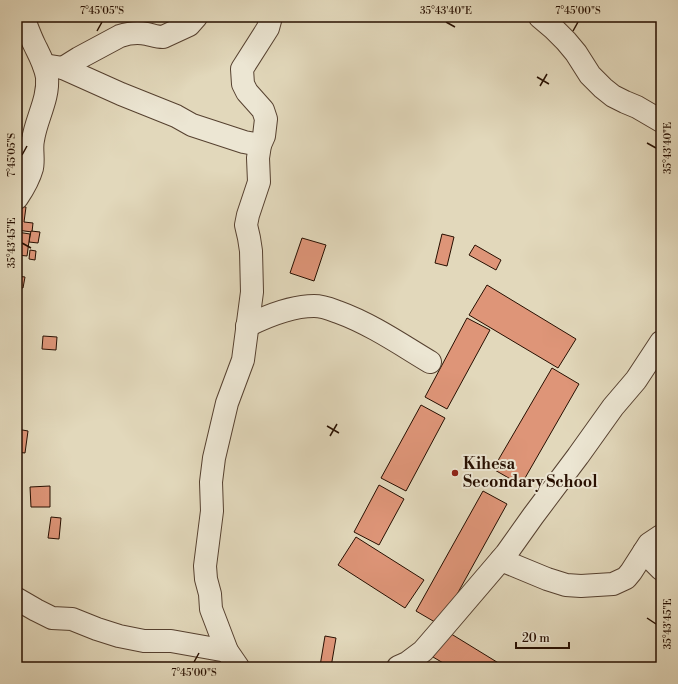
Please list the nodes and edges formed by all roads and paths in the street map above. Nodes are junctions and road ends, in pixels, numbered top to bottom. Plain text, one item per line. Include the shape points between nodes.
1 (23, 17) edge
2 (196, 17) edge
3 (270, 17) edge
4 (540, 17) edge
5 (53, 66) junction
6 (661, 120) edge
7 (260, 145) junction
8 (17, 198) edge
9 (247, 326) junction
10 (661, 342) edge
11 (430, 362) dead end
12 (661, 536) edge
13 (644, 552) junction
14 (502, 560) junction
15 (661, 569) edge
16 (17, 599) edge
17 (233, 659) edge
18 (398, 667) edge

1 - 5 street via 35,46
2 - 5 street via 189,25 163,37 145,33 127,34 79,58
3 - 7 street via 268,28 242,69 243,84 263,110 266,119
4 - 6 street via 566,41 590,75 603,88 613,96
5 - 7 street via 176,116 192,125
5 - 8 street via 47,78 44,102 32,142 32,166 29,177
7 - 9 street via 259,182 246,225 250,238 252,292
9 - 11 street via 283,311 324,307 354,318
9 - 17 street via 243,360 227,403 214,458 206,566 211,609
10 - 14 street via 636,380 613,407
12 - 13 street via 649,544
13 - 14 street via 626,578 613,584 581,586 566,585 547,579
13 - 15 street
14 - 18 street via 423,651
16 - 17 street via 52,618 72,619 119,636 144,641 190,644

